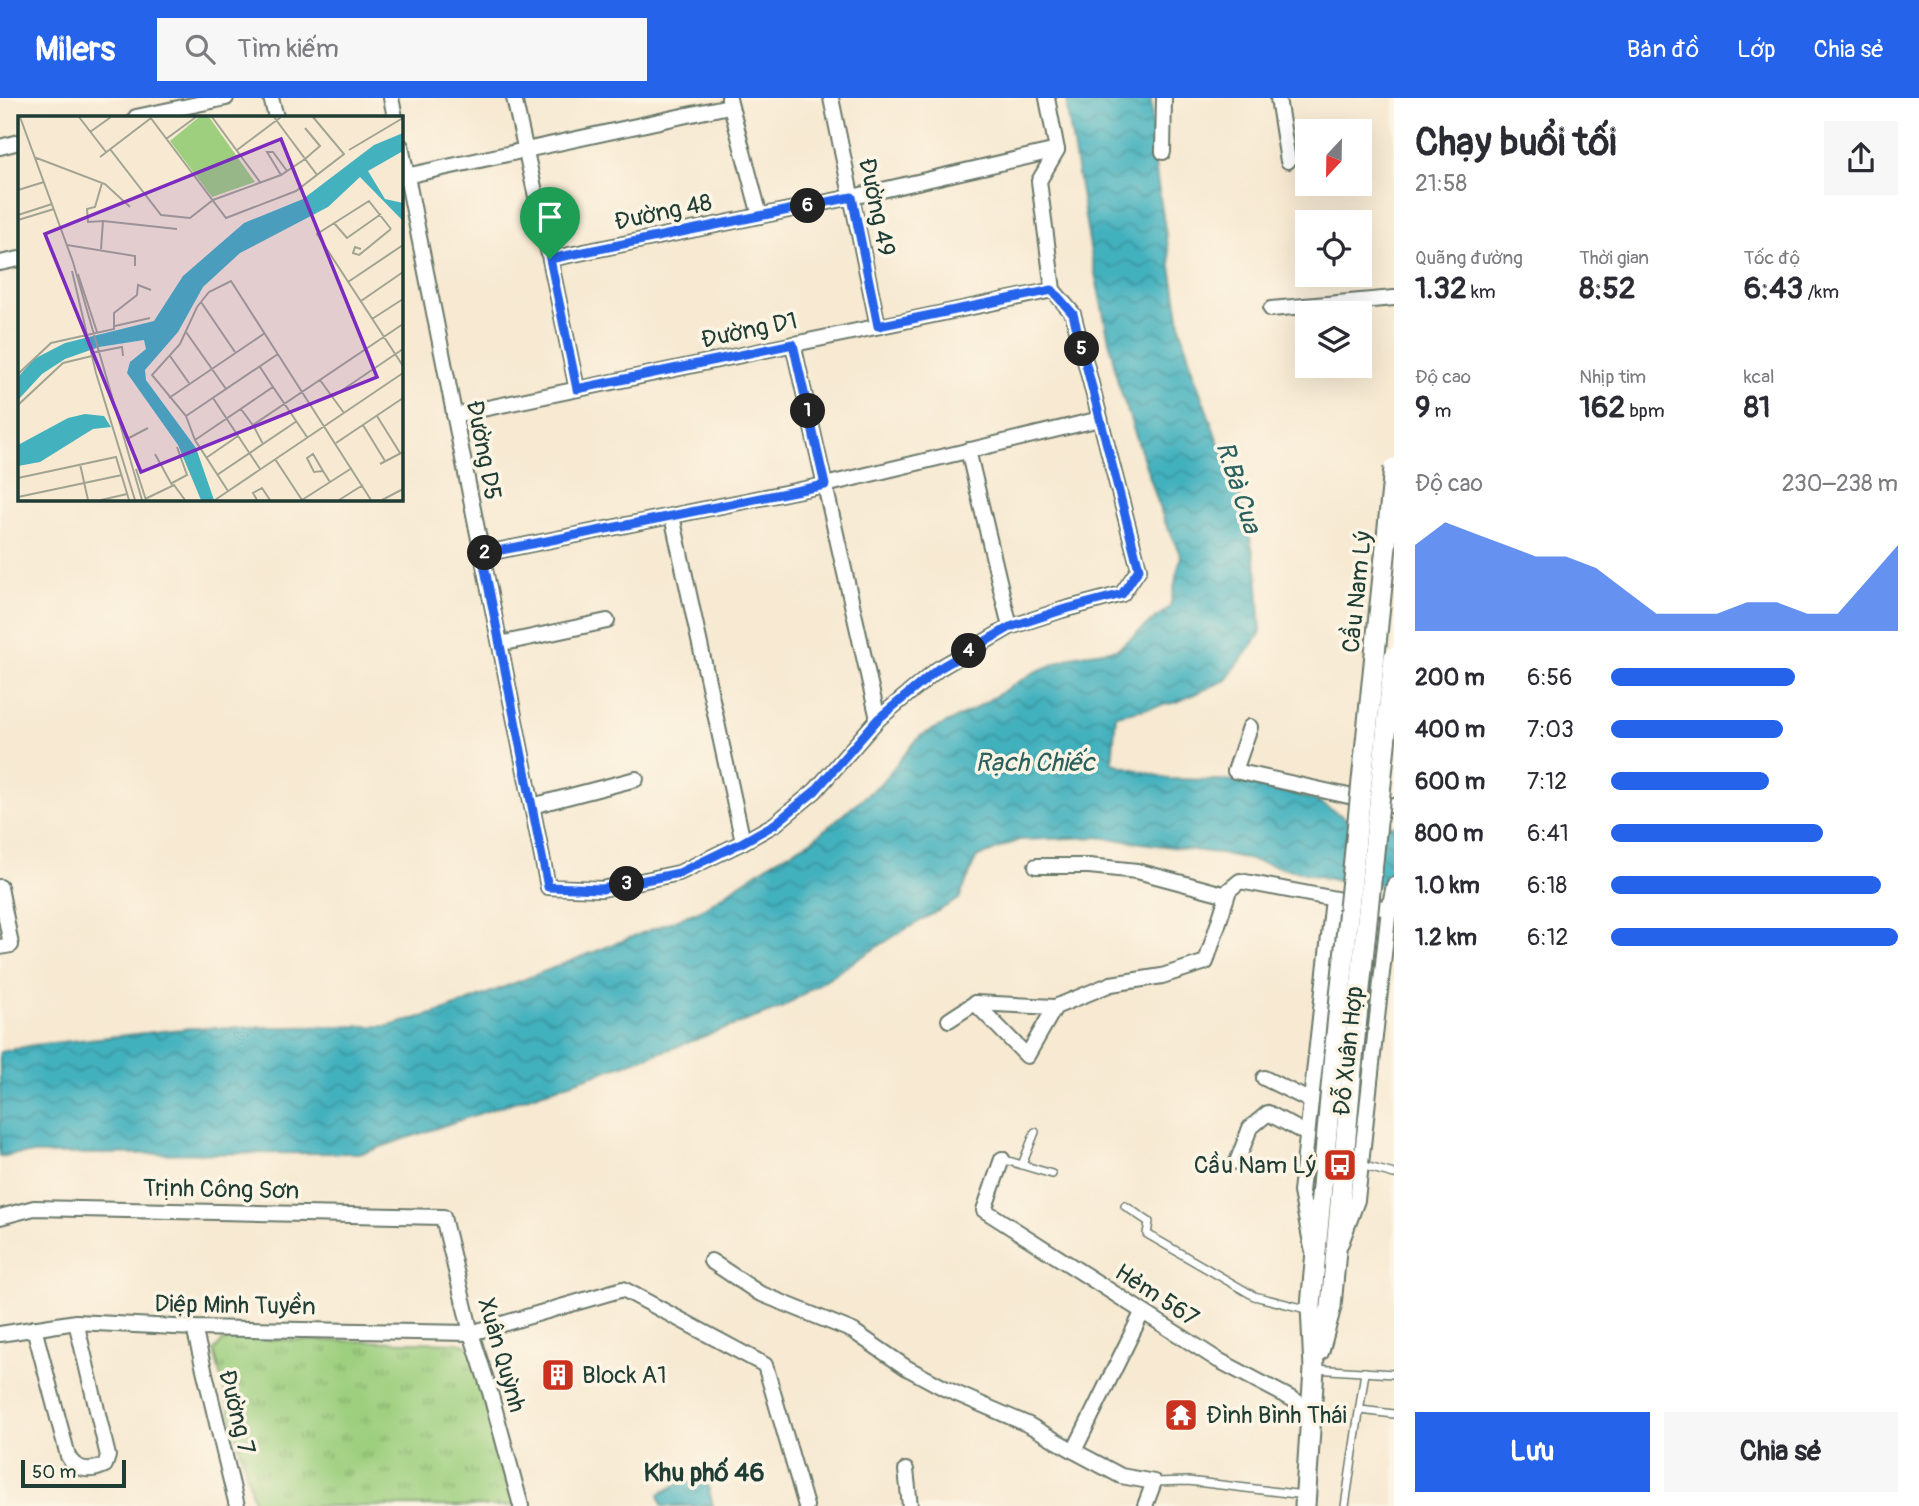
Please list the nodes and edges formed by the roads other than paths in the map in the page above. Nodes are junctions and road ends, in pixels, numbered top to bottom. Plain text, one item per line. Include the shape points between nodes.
1 (226, 98) edge
2 (271, 98) edge
3 (391, 98) edge
4 (513, 98) edge
5 (831, 98) edge
6 (1046, 98) edge
7 (1164, 98) edge
8 (1278, 98) edge
9 (729, 102) edge
10 (141, 116) edge
11 (276, 116) edge
12 (395, 116) edge
13 (18, 142) edge
14 (0, 147) edge
15 (1057, 150) junction
16 (525, 151) junction
17 (1163, 152) dead end
18 (402, 156) edge
19 (1288, 161) dead end
20 (404, 177) edge
21 (852, 197) junction
22 (760, 216) junction
23 (18, 259) edge
24 (550, 259) junction
25 (0, 263) edge
26 (1052, 290) junction
27 (1394, 298) edge
28 (1270, 309) dead end
29 (878, 326) junction
30 (793, 344) junction
31 (577, 389) junction
32 (454, 415) junction
33 (1100, 419) junction
34 (968, 450) junction
35 (1394, 468) edge
36 (825, 485) junction
37 (672, 516) junction
38 (482, 554) junction
39 (607, 621) dead end
40 (1010, 627) junction
41 (500, 644) junction
42 (1394, 657) edge
43 (878, 719) junction
44 (1250, 727) dead end
45 (636, 779) dead end
46 (532, 806) junction
47 (1394, 806) edge
48 (743, 842) junction
49 (1036, 866) dead end
50 (1394, 885) edge
51 (0, 887) edge
52 (1227, 895) junction
53 (1333, 899) junction
54 (1391, 910) edge
55 (6, 946) edge
56 (975, 1003) junction
57 (1055, 1007) junction
58 (948, 1020) dead end
59 (1344, 1056) junction
60 (1264, 1079) dead end
61 (1311, 1101) junction
62 (1035, 1132) dead end
63 (1307, 1134) junction
64 (1002, 1159) joint
65 (1237, 1162) dead end
66 (1022, 1165) junction
67 (1361, 1165) junction
68 (1052, 1174) dead end
69 (1394, 1174) edge
70 (1125, 1206) dead end
71 (443, 1216) joint
72 (0, 1217) edge
73 (1314, 1260) junction
74 (712, 1261) dead end
75 (1334, 1261) junction
76 (1311, 1310) junction
77 (1142, 1313) junction
78 (76, 1322) junction
79 (34, 1328) junction
80 (194, 1328) junction
81 (0, 1334) edge
82 (471, 1334) junction
83 (1314, 1369) junction
84 (1365, 1371) junction
85 (1394, 1374) edge
86 (1311, 1409) junction
87 (1360, 1410) junction
88 (1394, 1414) edge
89 (1074, 1451) junction
90 (906, 1470) dead end
91 (1154, 1482) junction
92 (1305, 1500) edge
93 (237, 1506) edge
94 (521, 1506) edge
95 (806, 1506) edge
96 (910, 1506) edge
97 (1145, 1506) edge
98 (1345, 1506) edge

1 - 10 street
2 - 11 street
3 - 12 street
4 - 16 street
5 - 21 street, Đường 49
6 - 15 street
7 - 17 street
8 - 19 street
9 - 16 street
9 - 22 street
13 - 14 street
15 - 21 street, Đường 48
15 - 26 street via 1039,181
16 - 20 street
16 - 24 street
18 - 20 street, Đường D5
20 - 32 street, Đường D5
21 - 22 street, Đường 48
21 - 29 street, Đường 49
22 - 24 street, Đường 48
23 - 25 street
24 - 31 street
26 - 29 street, Đường D1
26 - 33 street via 1073,314
27 - 28 street
29 - 30 street, Đường D1
30 - 31 street, Đường D1
30 - 36 street
31 - 32 street, Đường D1
32 - 38 street, Đường D5
33 - 34 street
33 - 40 street via 1139,569 1122,594
34 - 36 street
34 - 40 street
35 - 59 main road, Cầu Nam Lý, bridge
36 - 37 street
36 - 43 street
37 - 38 street
37 - 48 street
38 - 41 street, Đường D5
39 - 41 street
40 - 43 street via 938,669
41 - 46 street, Đường D5
42 - 59 main road, Cầu Nam Lý, bridge
43 - 48 street via 815,791 775,824
44 - 47 street via 1235,771
45 - 46 street
46 - 48 street, Đường D5 via 548,887 602,889 679,873
49 - 52 street via 1137,872
50 - 54 street, Đỗ Xuân Hợp
51 - 55 street
52 - 53 street via 1240,881
52 - 57 street via 1206,962 1162,976 1111,984
53 - 54 street
53 - 61 street, Đỗ Xuân Hợp
54 - 67 street, Đỗ Xuân Hợp
56 - 57 street
56 - 57 street via 1027,1056
56 - 58 street
59 - 73 main road, Đỗ Xuân Hợp
59 - 75 main road, Đỗ Xuân Hợp
60 - 61 street
61 - 63 street, Đỗ Xuân Hợp
62 - 66 lane
63 - 65 street via 1268,1113 1250,1128
63 - 73 street, Đỗ Xuân Hợp via 1301,1192
64 - 66 lane
64 - 77 street, Hẻm 567 via 984,1210
66 - 68 lane
67 - 69 lane
67 - 75 street, Đỗ Xuân Hợp via 1357,1200
70 - 76 lane via 1149,1222 1147,1234 1241,1289
71 - 72 street, Trịnh Công Sơn via 34,1208
71 - 82 street, Xuân Quỳnh
73 - 76 main road, Đỗ Xuân Hợp
74 - 89 street via 759,1293 853,1331 907,1368
75 - 83 main road, Đỗ Xuân Hợp via 1331,1307
76 - 83 main road, Đỗ Xuân Hợp
77 - 86 street, Hẻm 567
77 - 89 street
78 - 79 street, Diệp Minh Tuyền
78 - 79 street via 108,1456 99,1468 77,1467 68,1456
78 - 80 street, Diệp Minh Tuyền
79 - 81 street, Diệp Minh Tuyền
80 - 82 street, Diệp Minh Tuyền
80 - 93 street, Đường 7
82 - 94 street, Xuân Quỳnh
82 - 95 street, Diệp Minh Tuyền via 623,1289 765,1365
83 - 84 lane
83 - 86 main road, Đỗ Xuân Hợp
84 - 85 lane
84 - 87 lane
86 - 92 main road, Đỗ Xuân Hợp
87 - 88 lane
87 - 98 lane
89 - 91 street via 1121,1476
90 - 96 street
91 - 92 lane via 1188,1481
91 - 97 street

